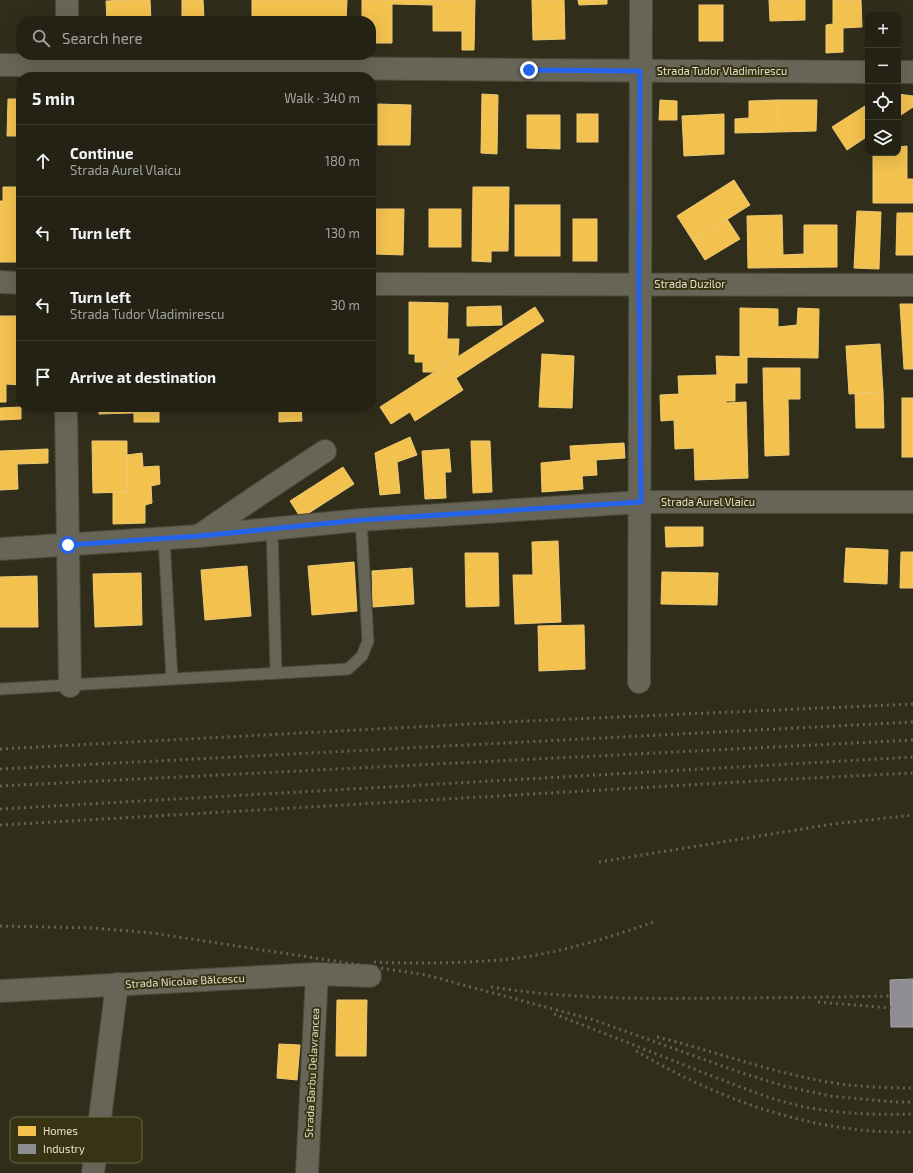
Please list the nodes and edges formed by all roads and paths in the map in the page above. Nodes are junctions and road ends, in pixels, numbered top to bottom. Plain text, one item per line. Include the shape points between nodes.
1 (67, 0) edge
2 (641, 0) edge
3 (67, 16) edge
4 (0, 65) edge
5 (66, 66) edge
6 (640, 71) junction
7 (865, 72) edge
8 (901, 72) edge
9 (913, 72) edge
10 (0, 282) edge
11 (16, 283) edge
12 (376, 284) edge
13 (639, 284) junction
14 (913, 285) edge
15 (66, 412) edge
16 (325, 451) dead end
17 (641, 502) junction
18 (913, 502) edge
19 (361, 520) junction
20 (272, 529) junction
21 (199, 536) junction
22 (164, 538) junction
23 (68, 545) junction
24 (0, 549) edge
25 (276, 673) junction
26 (172, 679) junction
27 (639, 682) dead end
28 (70, 686) junction
29 (0, 689) edge
30 (317, 974) junction
31 (370, 976) dead end
32 (117, 984) junction
33 (0, 991) edge
34 (99, 1117) edge
35 (93, 1163) edge
36 (92, 1173) edge
37 (307, 1173) edge

1 - 3 street
2 - 6 street
4 - 5 street, Strada Tudor Vladimirescu
5 - 6 street, Strada Tudor Vladimirescu
6 - 7 street, Strada Tudor Vladimirescu
6 - 13 street
8 - 9 street
10 - 11 street
12 - 13 street, Strada Duzilor
13 - 14 street, Strada Duzilor
13 - 17 street
15 - 23 street
16 - 21 street
17 - 18 street, Strada Aurel Vlaicu
17 - 19 street, Strada Aurel Vlaicu
17 - 27 street
19 - 20 street, Strada Aurel Vlaicu
19 - 25 lane via 368,641 362,656 348,669
20 - 21 street, Strada Aurel Vlaicu
20 - 25 lane
21 - 22 street, Strada Aurel Vlaicu
22 - 23 street, Strada Aurel Vlaicu
22 - 26 lane
23 - 24 street, Strada Aurel Vlaicu
23 - 28 street
25 - 26 lane
26 - 28 lane
28 - 29 lane
30 - 31 street, Strada Nicolae Bălcescu
30 - 32 street, Strada Nicolae Bălcescu
30 - 37 street, Strada Barbu Delavrancea
32 - 33 street, Strada Nicolae Bălcescu
32 - 34 street
35 - 36 street

